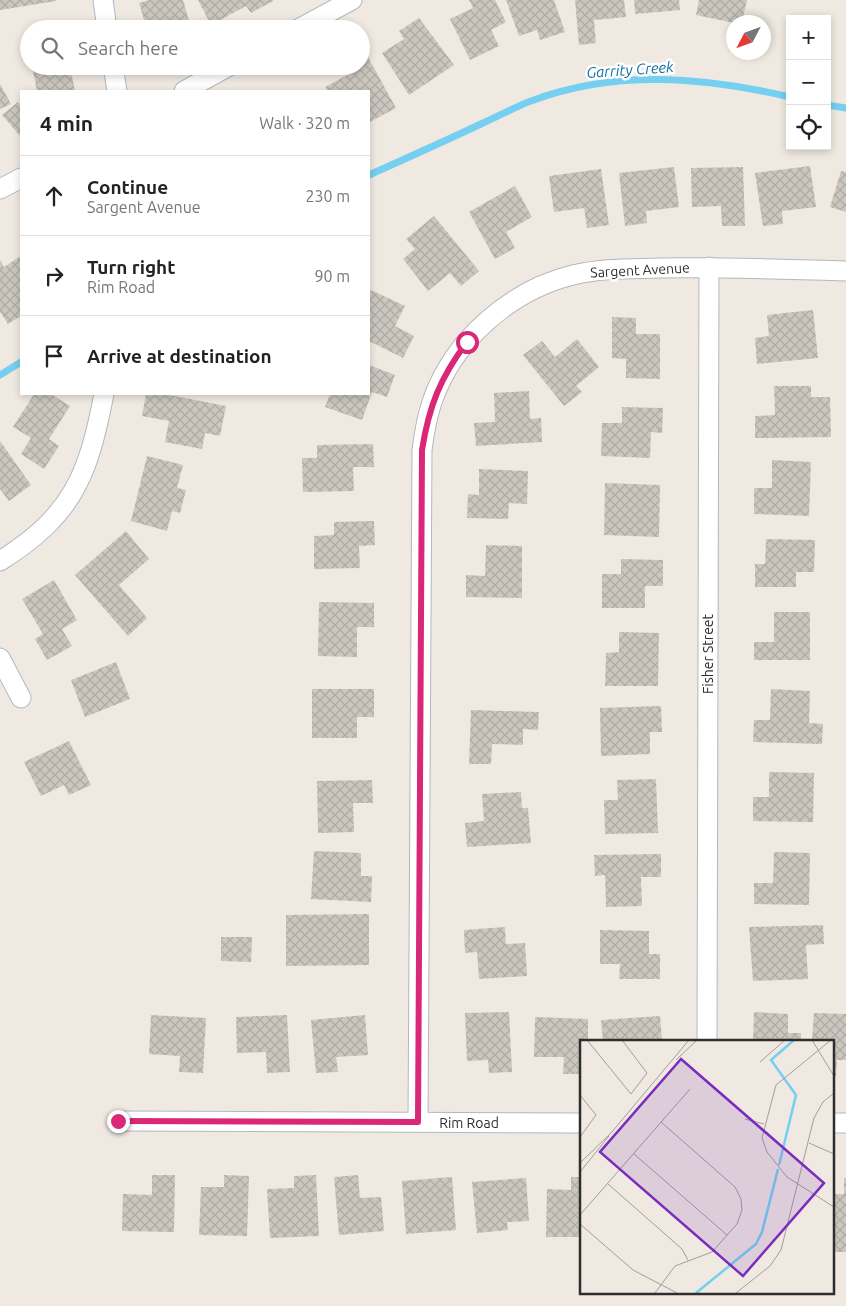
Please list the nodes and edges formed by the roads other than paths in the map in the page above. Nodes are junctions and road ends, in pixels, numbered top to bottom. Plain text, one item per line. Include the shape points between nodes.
1 (102, 0) edge
2 (352, 0) edge
3 (105, 20) edge
4 (315, 20) edge
5 (114, 75) edge
6 (213, 75) edge
7 (117, 90) edge
8 (186, 90) edge
9 (20, 179) edge
10 (0, 189) edge
11 (709, 267) junction
12 (846, 270) edge
13 (104, 395) edge
14 (0, 561) edge
15 (0, 658) edge
16 (21, 698) dead end
17 (707, 1040) edge
18 (118, 1121) dead end
19 (418, 1122) junction
20 (580, 1123) edge

1 - 3 street
2 - 4 street
5 - 7 street
6 - 8 street
9 - 10 street
11 - 12 street, Sargent Avenue
11 - 17 street, Fisher Street
11 - 19 street, Sargent Avenue via 605,269 541,286 510,302 482,325 453,360 432,400 422,450
13 - 14 street via 87,464 66,503 45,529
15 - 16 street
18 - 19 street, Rim Road
19 - 20 street, Rim Road

